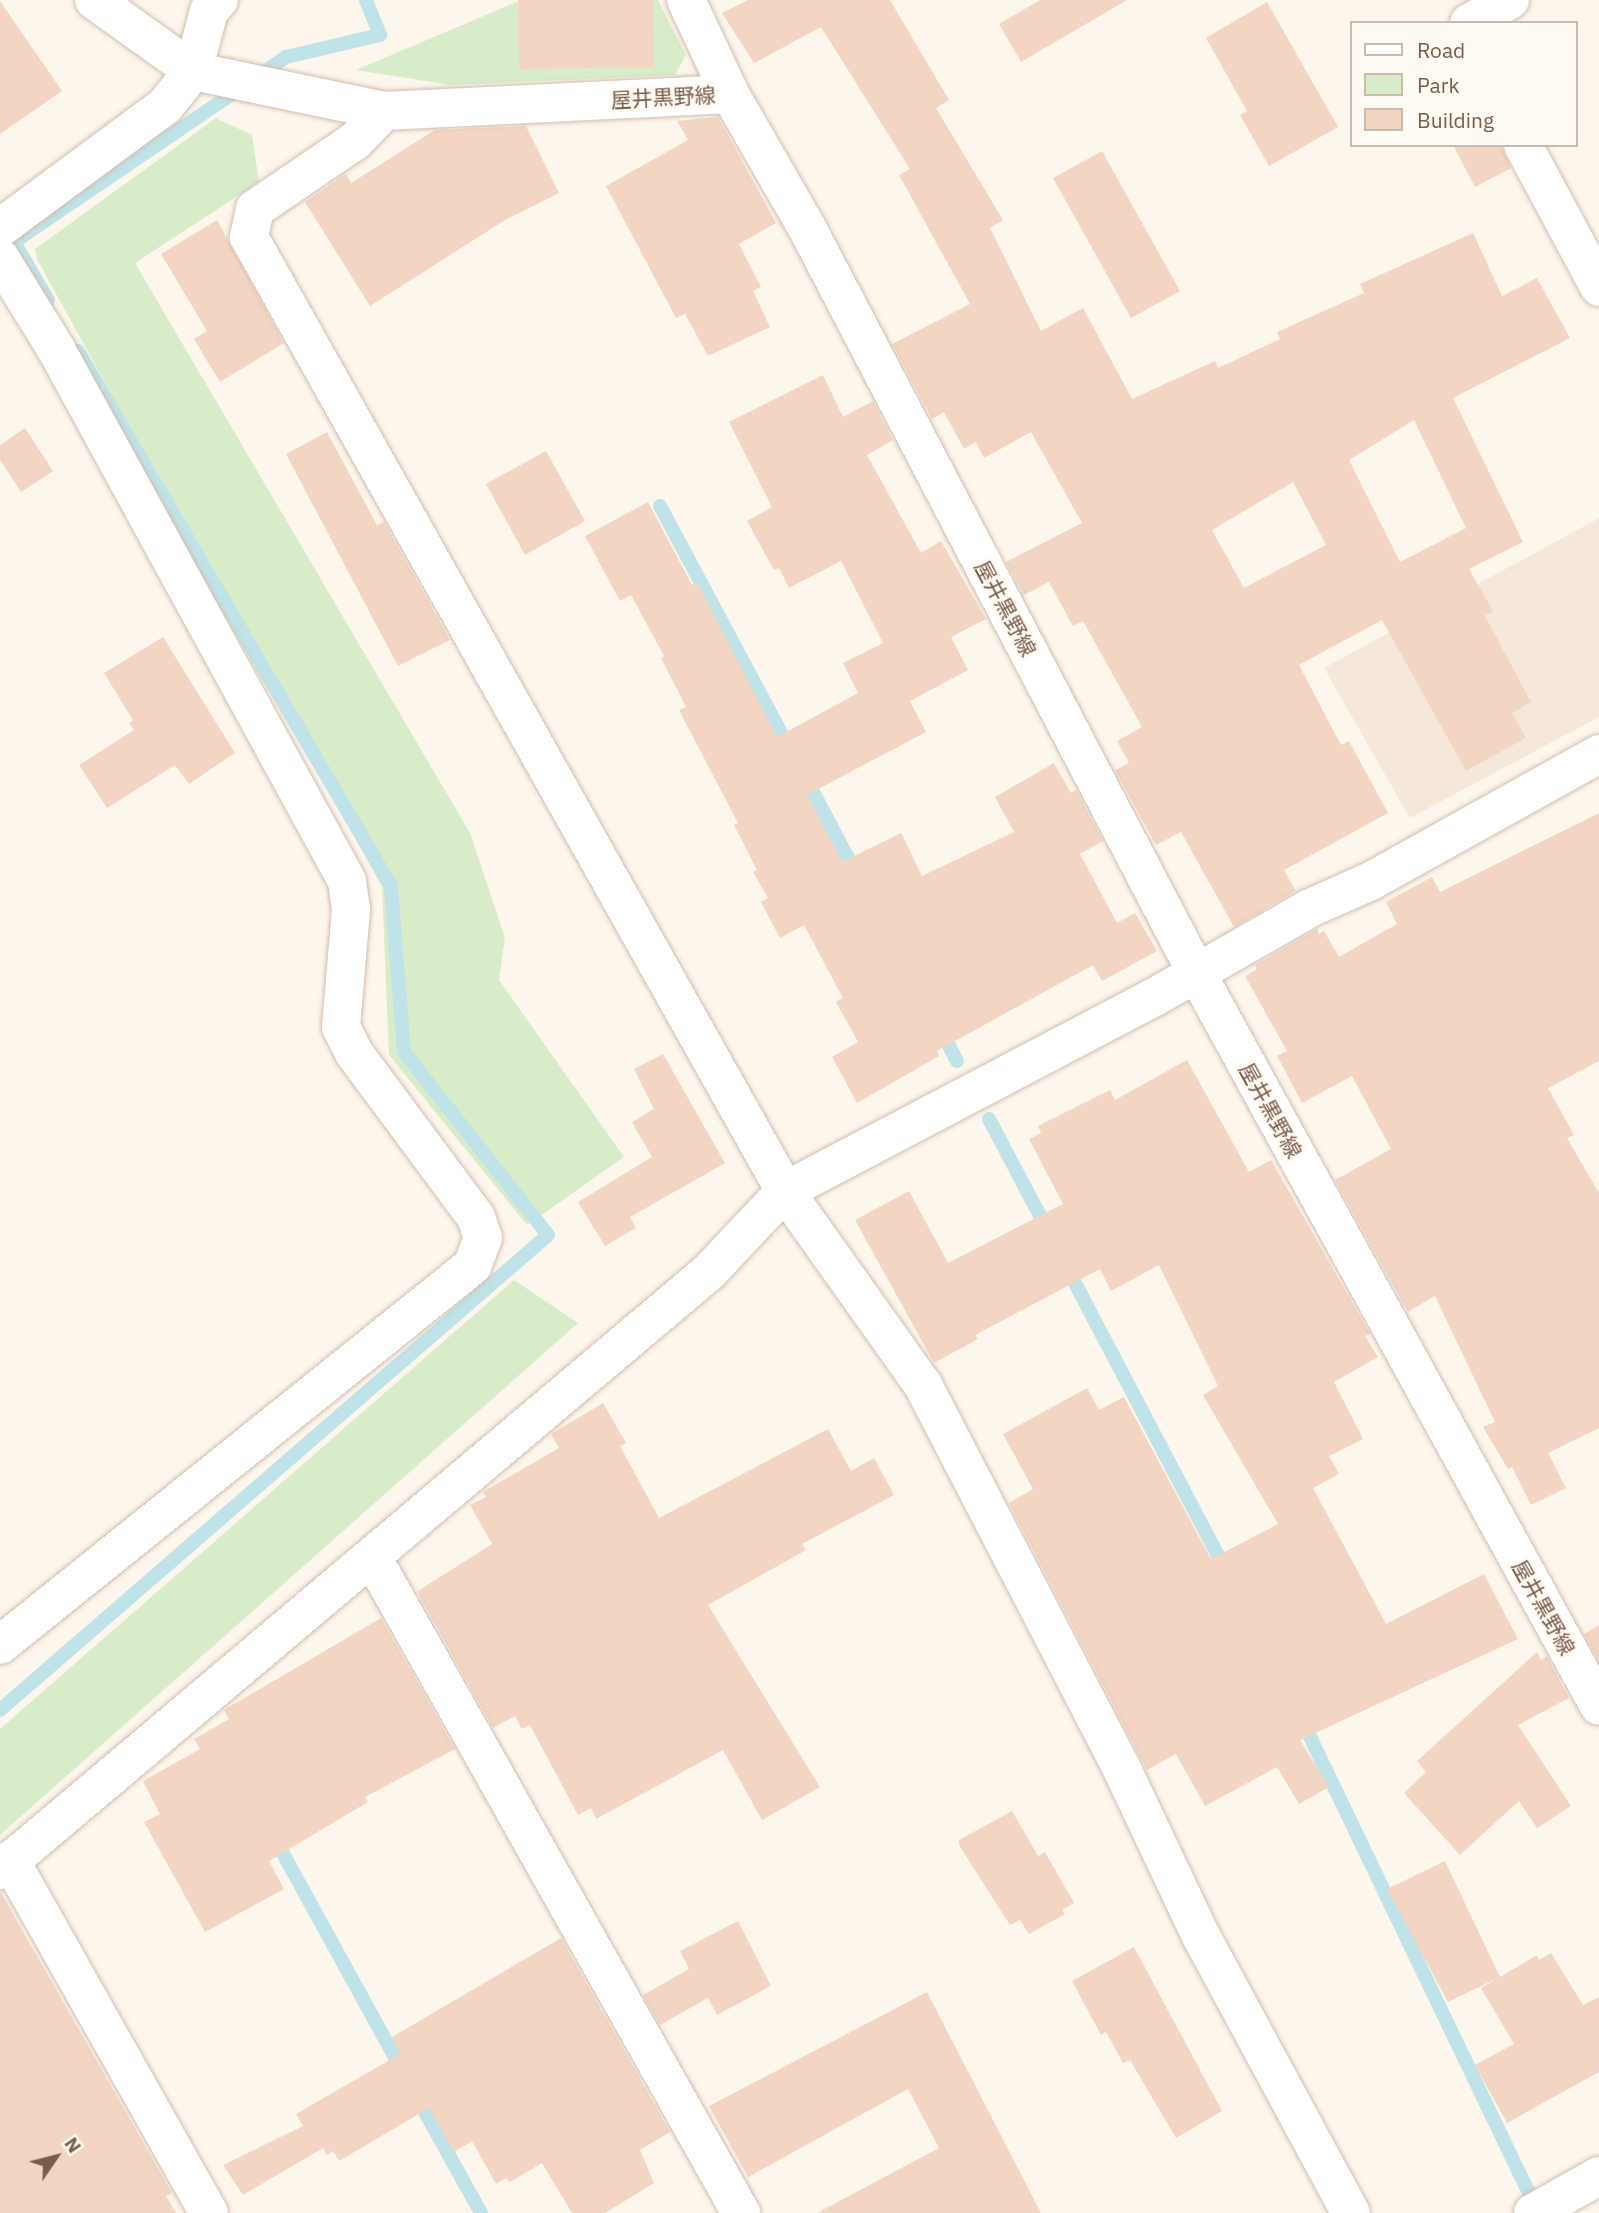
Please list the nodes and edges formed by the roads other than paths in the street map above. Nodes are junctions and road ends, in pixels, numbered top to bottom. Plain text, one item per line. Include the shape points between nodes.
1 (94, 0) edge
2 (219, 0) edge
3 (686, 0) edge
4 (1447, 0) edge
5 (1510, 0) edge
6 (1459, 21) edge
7 (1473, 21) edge
8 (193, 71) junction
9 (730, 94) junction
10 (384, 111) junction
11 (1524, 147) edge
12 (0, 228) edge
13 (0, 258) edge
14 (1599, 287) edge
15 (1599, 754) edge
16 (1196, 972) junction
17 (785, 1191) junction
18 (372, 1557) junction
19 (0, 1645) edge
20 (1599, 1706) edge
21 (5, 1865) edge
22 (1599, 2176) edge
23 (209, 2213) edge
24 (741, 2213) edge
25 (1351, 2213) edge
26 (1533, 2213) edge

1 - 8 street, 屋井黒野線
2 - 8 street via 209,11
3 - 9 street
4 - 6 street
5 - 7 street
8 - 10 street, 屋井黒野線
8 - 12 street via 165,106
9 - 10 street, 屋井黒野線
9 - 16 street, 屋井黒野線 via 806,226
10 - 17 street via 355,141 255,209 249,237
11 - 14 street
13 - 19 street via 56,349 347,881 351,910 341,1027 354,1053 475,1217 483,1238 472,1266
15 - 16 street
16 - 17 street
16 - 20 street, 屋井黒野線
17 - 18 street via 709,1272
17 - 25 street via 923,1385 1121,1767 1201,1936
18 - 21 street
18 - 24 street
21 - 23 street
22 - 26 street

